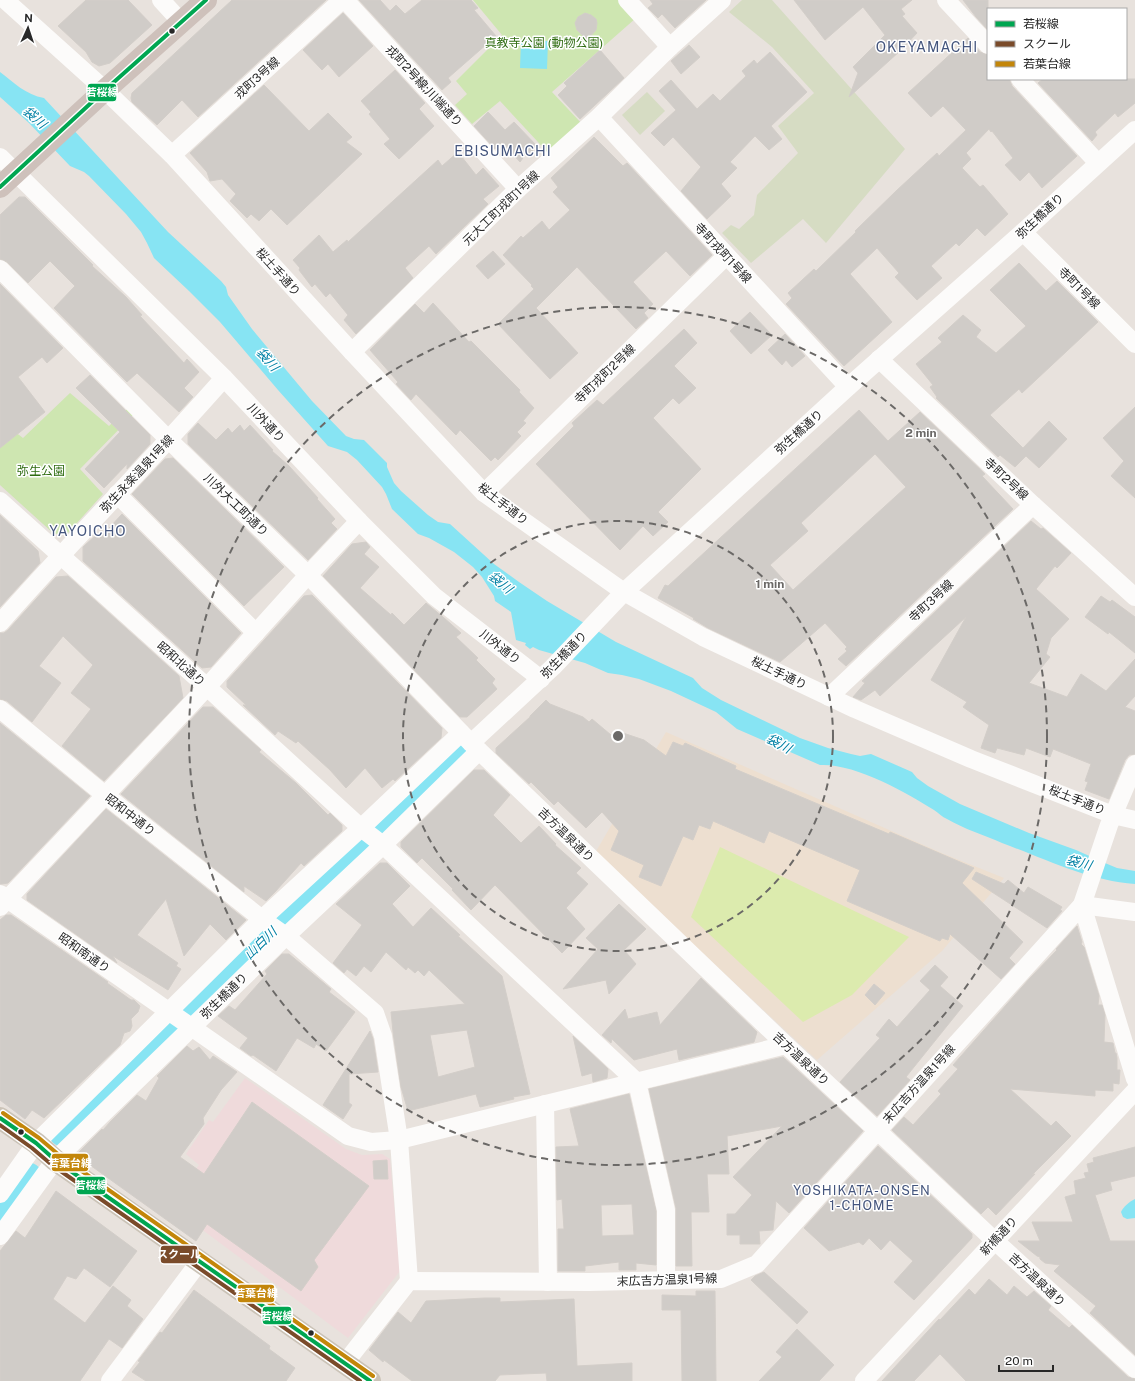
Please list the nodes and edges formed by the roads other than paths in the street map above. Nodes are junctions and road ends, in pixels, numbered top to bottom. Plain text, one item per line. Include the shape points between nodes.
1 (5, 0) edge
2 (161, 0) edge
3 (206, 0) edge
4 (342, 0) edge
5 (345, 0) edge
6 (627, 0) edge
7 (722, 0) edge
8 (946, 0) edge
9 (182, 23) junction
10 (987, 44) edge
11 (670, 47) junction
12 (1021, 80) edge
13 (102, 93) junction
14 (599, 117) junction
15 (1135, 130) edge
16 (172, 155) junction
17 (1098, 163) junction
18 (13, 165) edge
19 (0, 187) edge
20 (518, 189) junction
21 (1023, 232) junction
22 (726, 256) junction
23 (0, 269) edge
24 (1135, 344) edge
25 (352, 352) junction
26 (879, 359) junction
27 (224, 378) junction
28 (848, 387) junction
29 (169, 440) junction
30 (484, 492) junction
31 (117, 494) junction
32 (0, 501) edge
33 (1033, 505) junction
34 (359, 521) junction
35 (60, 556) junction
36 (308, 575) junction
37 (619, 597) junction
38 (1135, 597) edge
39 (0, 623) edge
40 (256, 633) junction
41 (547, 673) junction
42 (207, 687) junction
43 (829, 697) junction
44 (0, 709) edge
45 (470, 742) junction
46 (1135, 764) edge
47 (105, 795) junction
48 (1111, 820) junction
49 (1135, 820) edge
50 (362, 828) junction
51 (384, 845) junction
52 (2, 900) edge
53 (1084, 901) junction
54 (1135, 912) edge
55 (262, 919) junction
56 (286, 936) junction
57 (169, 1012) junction
58 (191, 1027) junction
59 (786, 1046) junction
60 (1135, 1079) edge
61 (637, 1082) junction
62 (1135, 1091) edge
63 (544, 1104) junction
64 (0, 1118) edge
65 (878, 1130) junction
66 (399, 1140) junction
67 (36, 1143) junction
68 (55, 1160) junction
69 (0, 1194) edge
70 (0, 1236) edge
71 (995, 1240) junction
72 (200, 1261) junction
73 (666, 1280) junction
74 (409, 1281) junction
75 (548, 1282) junction
76 (345, 1364) junction
77 (1135, 1369) edge
78 (867, 1380) edge
79 (110, 1381) edge
80 (370, 1381) edge

1 - 13 street, 桜土手通り
2 - 9 street
3 - 9 highway
4 - 16 street, 戎町3号線
5 - 20 street, 戎町2号線;川端通り
6 - 11 street
7 - 11 street, 元大工町戎町1号線
8 - 10 street
9 - 13 highway
11 - 14 street, 元大工町戎町1号線
12 - 17 street
13 - 16 street, 桜土手通り
13 - 18 highway
14 - 20 street, 元大工町戎町1号線
14 - 22 street, 寺町戎町1号線
15 - 17 street, 弥生橋通り
16 - 25 street, 桜土手通り
17 - 21 street, 弥生橋通り
18 - 19 highway
18 - 27 street, 川外通り
20 - 25 street, 元大工町戎町1号線
21 - 24 street, 寺町1号線
21 - 26 street, 弥生橋通り
22 - 28 street, 寺町戎町1号線
22 - 30 street, 寺町戎町2号線
23 - 29 street, 川外大工町通り
25 - 30 street, 桜土手通り
26 - 28 street, 弥生橋通り
26 - 33 street, 寺町2号線
27 - 29 street, 弥生永楽温泉1号線
27 - 34 street, 川外通り
28 - 37 street, 弥生橋通り
29 - 31 street, 弥生永楽温泉1号線
29 - 36 street, 川外大工町通り
30 - 37 street, 桜土手通り
31 - 35 street, 弥生永楽温泉1号線
31 - 40 street
32 - 35 street, 昭和北通り
33 - 38 street, 寺町2号線
33 - 43 street, 寺町3号線
34 - 36 street
34 - 41 street, 川外通り via 434,596
35 - 39 street, 弥生永楽温泉1号線
35 - 42 street, 昭和北通り
36 - 40 street
36 - 45 street, 川外大工町通り
37 - 41 street, 弥生橋通り
37 - 43 street, 桜土手通り
40 - 42 street
41 - 45 street, 弥生橋通り
42 - 47 street
42 - 50 street, 昭和北通り
43 - 48 street, 桜土手通り via 971,759 1064,795
44 - 47 street, 昭和中通り
45 - 50 street, 弥生橋通り
45 - 51 street, 弥生橋通り
45 - 59 street, 吉方温泉通り
46 - 48 street
47 - 52 street
47 - 55 street, 昭和中通り
48 - 49 street, 桜土手通り
48 - 53 street
50 - 51 street, 昭和北通り
50 - 55 street, 弥生橋通り
51 - 56 street, 弥生橋通り
51 - 61 street, 昭和北通り
52 - 57 street, 昭和南通り
53 - 54 street
53 - 60 street
53 - 65 street, 末広吉方温泉1号線
55 - 56 street, 昭和中通り
55 - 57 street, 弥生橋通り
56 - 58 street, 弥生橋通り
56 - 66 street, 昭和中通り via 375,1013 383,1036
57 - 58 street, 昭和南通り
57 - 67 street, 弥生橋通り
58 - 66 street, 昭和南通り via 348,1136 371,1142
58 - 68 street, 弥生橋通り
59 - 61 street, 昭和南通り
59 - 65 street, 吉方温泉通り
61 - 63 street, 昭和南通り
61 - 73 street via 666,1210
62 - 71 street, 新橋通り
63 - 66 street, 昭和南通り
63 - 75 street
64 - 67 main road
65 - 71 street, 吉方温泉通り
65 - 73 street, 末広吉方温泉1号線 via 757,1264 721,1280
66 - 74 street, 昭和中通り
67 - 68 main road
67 - 69 street, 弥生橋通り
68 - 70 street, 弥生橋通り
68 - 72 main road
71 - 77 street, 吉方温泉通り
71 - 78 street, 新橋通り
72 - 76 main road
72 - 79 street
73 - 75 street, 末広吉方温泉1号線
74 - 75 street, 末広吉方温泉1号線
74 - 76 street
76 - 80 main road

